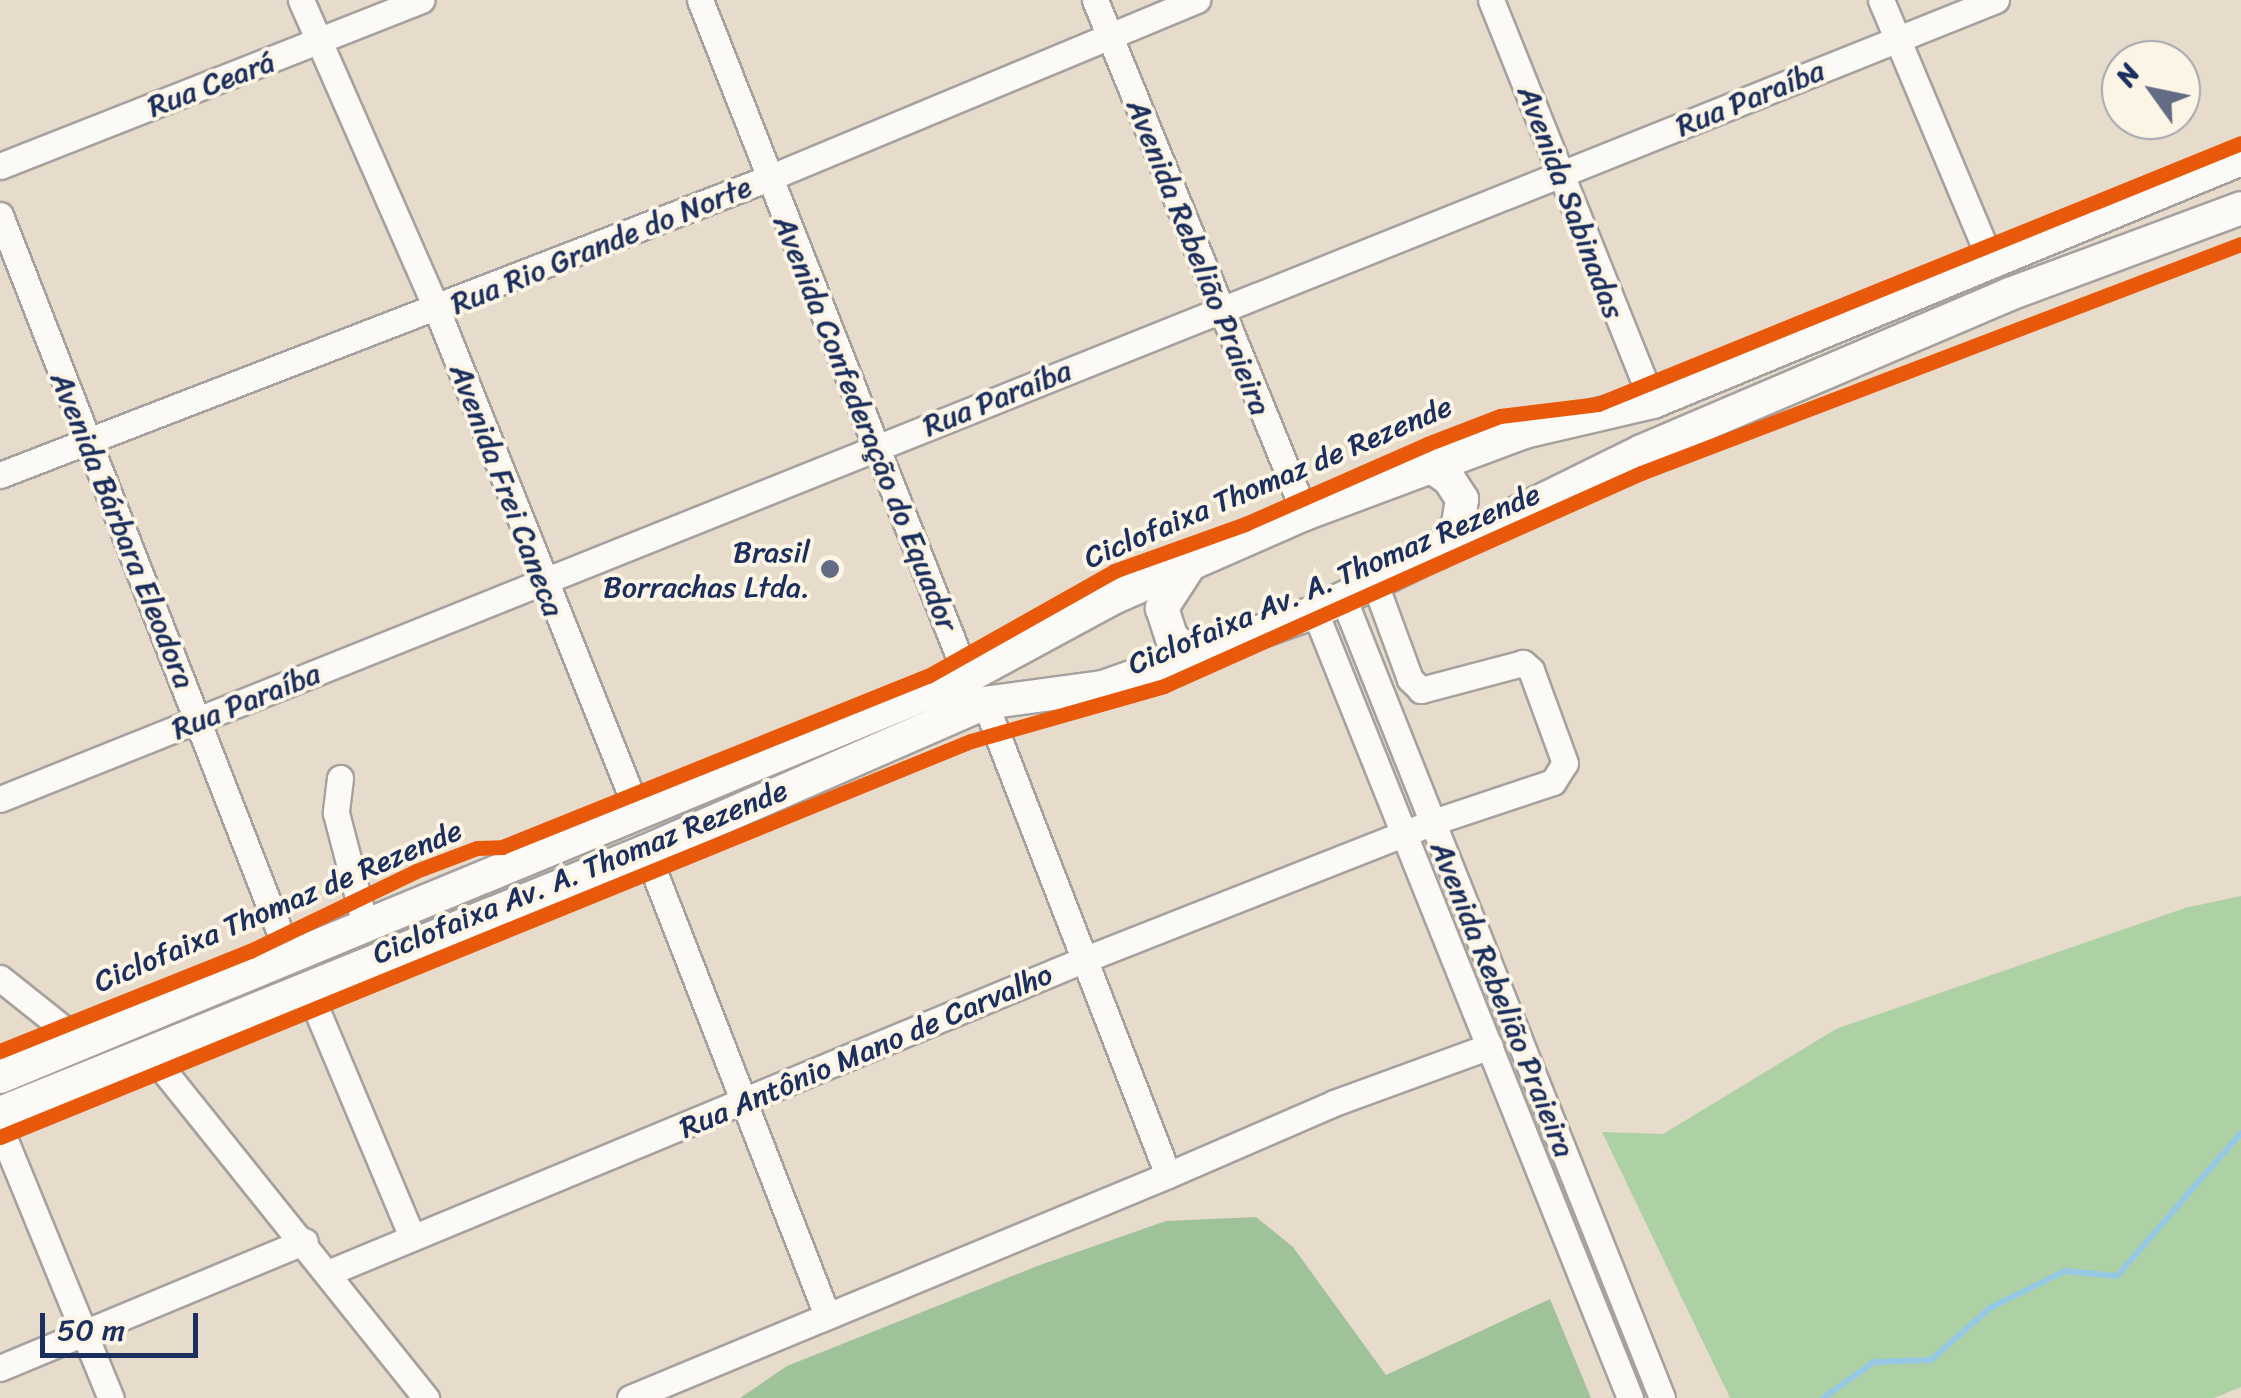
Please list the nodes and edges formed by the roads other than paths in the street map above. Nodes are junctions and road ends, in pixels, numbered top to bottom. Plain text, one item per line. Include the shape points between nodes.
1 (301, 0) edge
2 (421, 0) edge
3 (700, 0) edge
4 (1094, 0) edge
5 (1196, 0) edge
6 (1492, 0) edge
7 (1881, 0) edge
8 (1996, 0) edge
9 (1108, 33) junction
10 (1896, 40) junction
11 (317, 42) junction
12 (2241, 159) edge
13 (0, 166) edge
14 (1561, 174) junction
15 (769, 178) junction
16 (2241, 208) edge
17 (0, 215) edge
18 (1990, 259) junction
19 (437, 310) junction
20 (1218, 310) junction
21 (1653, 402) junction
22 (85, 438) junction
23 (878, 446) junction
24 (1430, 466) junction
25 (0, 474) edge
26 (1305, 514) junction
27 (1437, 553) junction
28 (1191, 563) junction
29 (542, 582) junction
30 (1375, 584) junction
31 (1329, 606) junction
32 (1195, 656) junction
33 (976, 690) junction
34 (199, 720) junction
35 (340, 778) dead end
36 (0, 799) edge
37 (638, 815) junction
38 (1433, 822) junction
39 (1404, 833) junction
40 (646, 851) junction
41 (364, 924) junction
42 (289, 956) junction
43 (1084, 960) junction
44 (0, 978) edge
45 (308, 987) junction
46 (1506, 1006) junction
47 (1479, 1018) junction
48 (84, 1046) junction
49 (1490, 1046) junction
50 (148, 1051) junction
51 (0, 1077) edge
52 (747, 1102) junction
53 (0, 1112) edge
54 (0, 1128) edge
55 (1168, 1175) junction
56 (411, 1234) junction
57 (305, 1242) junction
58 (330, 1272) junction
59 (827, 1316) junction
60 (84, 1333) junction
61 (0, 1368) edge
62 (111, 1398) edge
63 (426, 1398) edge
64 (630, 1398) edge
65 (1630, 1398) edge
66 (1662, 1398) edge

1 - 11 street, Avenida Frei Caneca
2 - 11 street, Rua Ceará
3 - 15 street, Avenida Confederação do Equador
4 - 9 street, Avenida Rebelião Praieira
5 - 9 street, Rua Rio Grande do Norte
6 - 14 street, Avenida Sabinadas
7 - 10 street
8 - 10 street, Rua Paraíba
9 - 15 street, Rua Rio Grande do Norte
9 - 20 street, Avenida Rebelião Praieira
10 - 14 street, Rua Paraíba
10 - 18 street
11 - 13 street, Rua Ceará
11 - 19 street, Avenida Frei Caneca
12 - 18 main road
14 - 20 street, Rua Paraíba
14 - 21 street, Avenida Sabinadas
15 - 19 street, Rua Rio Grande do Norte
15 - 23 street, Avenida Confederação do Equador
16 - 27 main road via 2010,294 1642,451
17 - 22 street, Avenida Bárbara Eleodora
18 - 21 main road
19 - 22 street, Rua Rio Grande do Norte
19 - 29 street, Avenida Frei Caneca
20 - 23 street, Rua Paraíba
20 - 26 street, Avenida Rebelião Praieira
21 - 24 main road via 1524,432
22 - 25 street, Rua Rio Grande do Norte
22 - 34 street, Avenida Bárbara Eleodora
23 - 29 street, Rua Paraíba
23 - 33 street, Avenida Confederação do Equador
24 - 26 main road
24 - 27 main road via 1462,499 1458,525
26 - 28 main road
27 - 30 main road
28 - 32 main road via 1162,608 1172,638
28 - 33 main road
29 - 34 street, Rua Paraíba
29 - 37 street, Avenida Frei Caneca
30 - 31 main road
30 - 38 street, Rua Antônio Mano de Carvalho via 1420,690 1523,663 1565,762 1553,782
31 - 32 main road
31 - 38 street, Avenida Rebelião Praieira
31 - 39 street, Avenida Rebelião Praieira
32 - 33 main road via 1103,688
33 - 37 main road
33 - 40 main road
33 - 43 street, Avenida Confederação do Equador
34 - 36 street, Rua Paraíba
34 - 42 street, Avenida Bárbara Eleodora
35 - 41 street via 336,813
37 - 41 main road
38 - 39 street, Rua Antônio Mano de Carvalho
38 - 46 street, Avenida Rebelião Praieira
39 - 43 street, Rua Antônio Mano de Carvalho
39 - 47 street, Avenida Rebelião Praieira
40 - 45 main road
40 - 52 street
41 - 42 main road
42 - 48 main road
43 - 52 street, Rua Antônio Mano de Carvalho
43 - 55 street, Avenida Confederação do Equador
44 - 48 street
45 - 50 main road
45 - 56 street
46 - 47 street
46 - 66 street, Avenida Rebelião Praieira
47 - 49 street, Avenida Rebelião Praieira
48 - 51 main road
49 - 55 street via 1334,1102
49 - 65 street, Avenida Rebelião Praieira
50 - 53 main road
50 - 57 street
52 - 56 street, Rua Antônio Mano de Carvalho
52 - 59 street
54 - 60 street
55 - 59 street
56 - 58 street, Rua Antônio Mano de Carvalho
57 - 58 street
57 - 60 street
58 - 63 street
59 - 64 street
60 - 61 street
60 - 62 street

